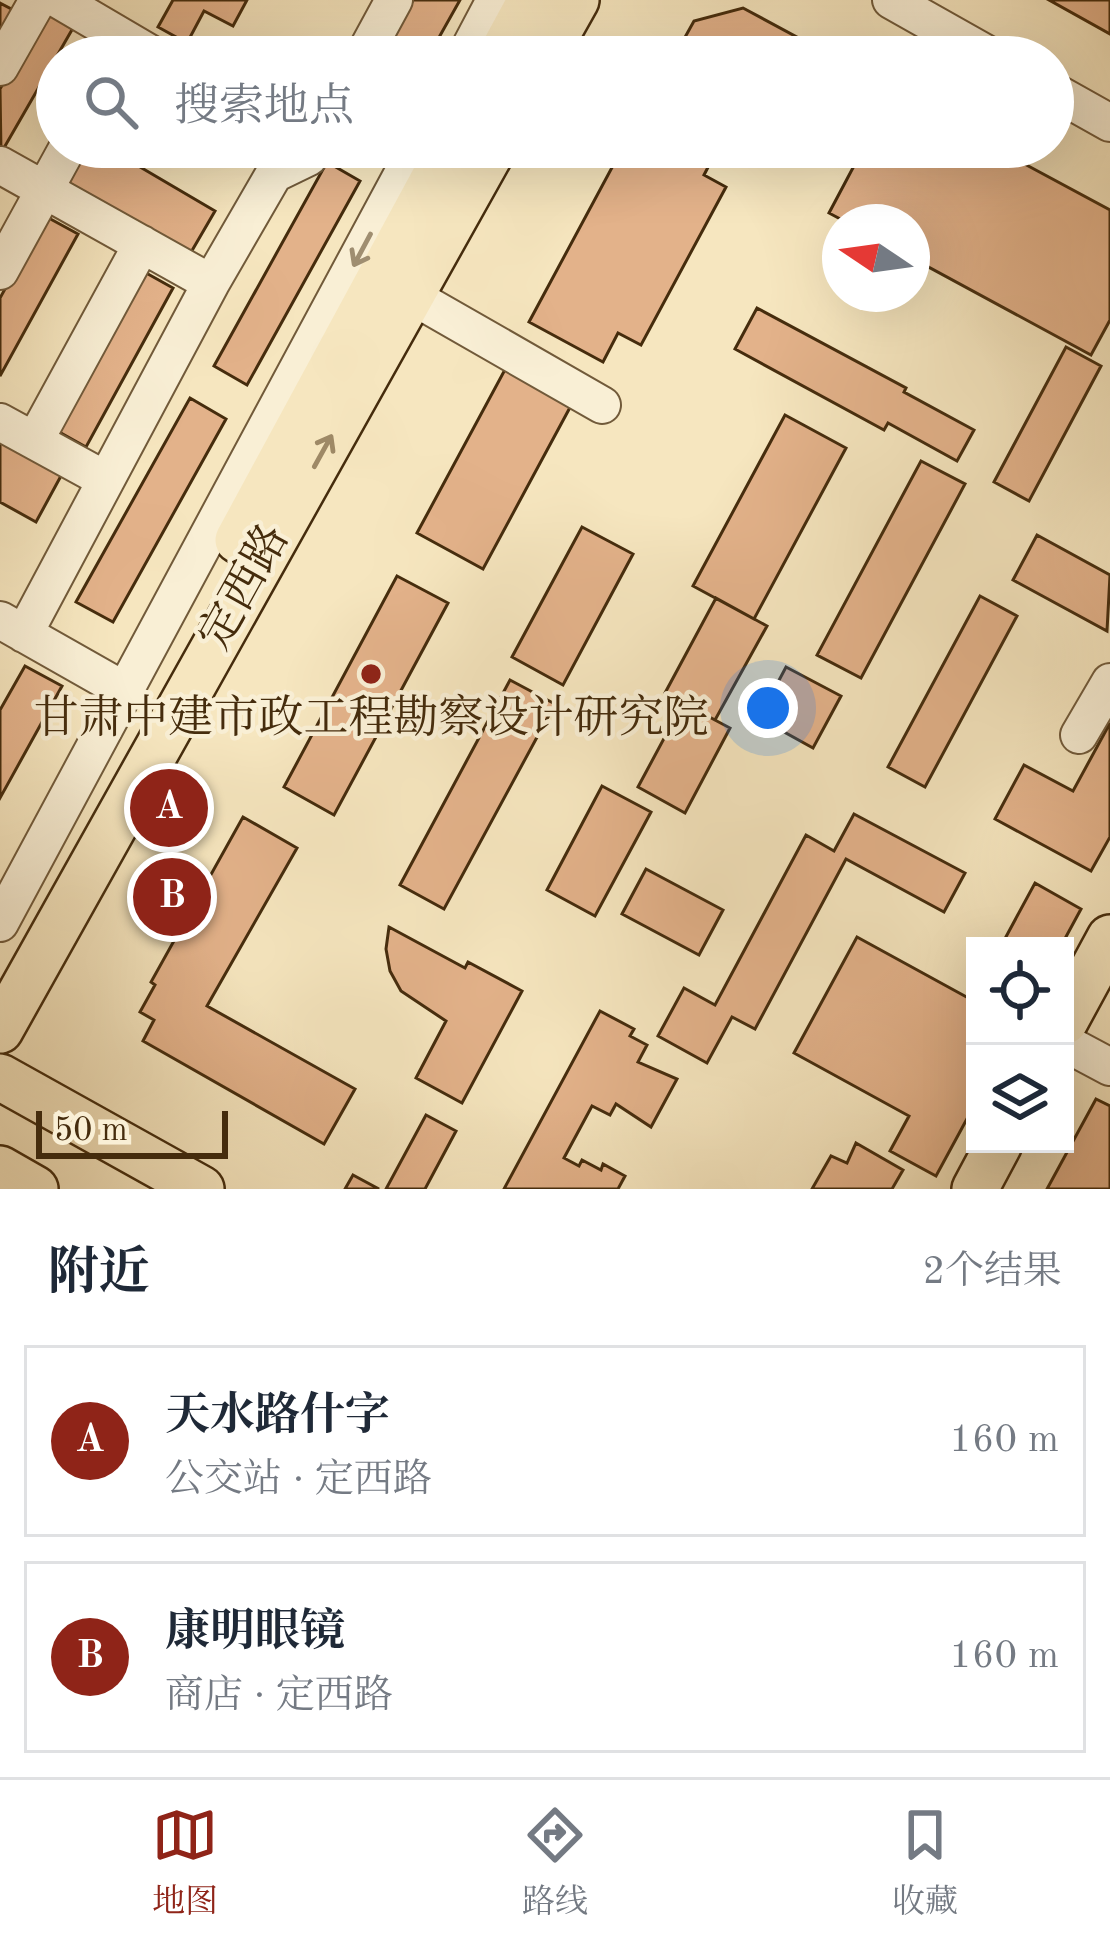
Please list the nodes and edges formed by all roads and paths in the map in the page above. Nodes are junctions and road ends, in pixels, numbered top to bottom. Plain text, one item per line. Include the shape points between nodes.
1 (38, 0) edge
2 (59, 0) edge
3 (394, 0) edge
4 (496, 0) edge
5 (531, 0) edge
6 (576, 0) edge
7 (891, 0) edge
8 (112, 36) edge
9 (374, 36) edge
10 (476, 36) edge
11 (511, 36) edge
12 (556, 36) edge
13 (955, 36) edge
14 (0, 67) edge
15 (1074, 103) edge
16 (1110, 123) edge
17 (0, 165) edge
18 (56, 168) edge
19 (273, 168) edge
20 (406, 168) edge
21 (440, 168) edge
22 (482, 168) edge
23 (44, 190) junction
24 (142, 244) junction
25 (0, 271) edge
26 (211, 283) junction
27 (410, 295) junction
28 (602, 406) dead end
29 (0, 422) edge
30 (35, 440) junction
31 (106, 479) junction
32 (12, 627) edge
33 (1110, 682) edge
34 (127, 692) junction
35 (1079, 735) dead end
36 (0, 923) edge
37 (1110, 938) edge
38 (0, 978) edge
39 (1074, 1004) edge
40 (0, 1030) edge
41 (1070, 1045) edge
42 (1110, 1067) edge
43 (0, 1077) edge
44 (994, 1153) edge
45 (0, 1169) edge
46 (35, 1189) edge
47 (201, 1189) edge
48 (975, 1189) edge

1 - 14 street
2 - 8 street
3 - 9 street
4 - 10 street
5 - 11 main road
6 - 12 main road
7 - 13 street
15 - 16 street
17 - 23 street
18 - 23 street
19 - 26 street
20 -> 34 street
21 - 38 main road, 定西路
22 - 27 main road, 定西路
23 - 24 street
23 - 25 street
24 - 26 street
24 - 30 street
26 - 31 street
27 - 28 street
40 -> 27 main road, 定西路
29 - 30 street
30 - 31 street
31 - 32 street
32 - 34 street
33 - 35 street
34 - 36 street
37 - 39 main road
41 - 42 street
43 - 47 main road
44 - 48 main road
45 - 46 main road

